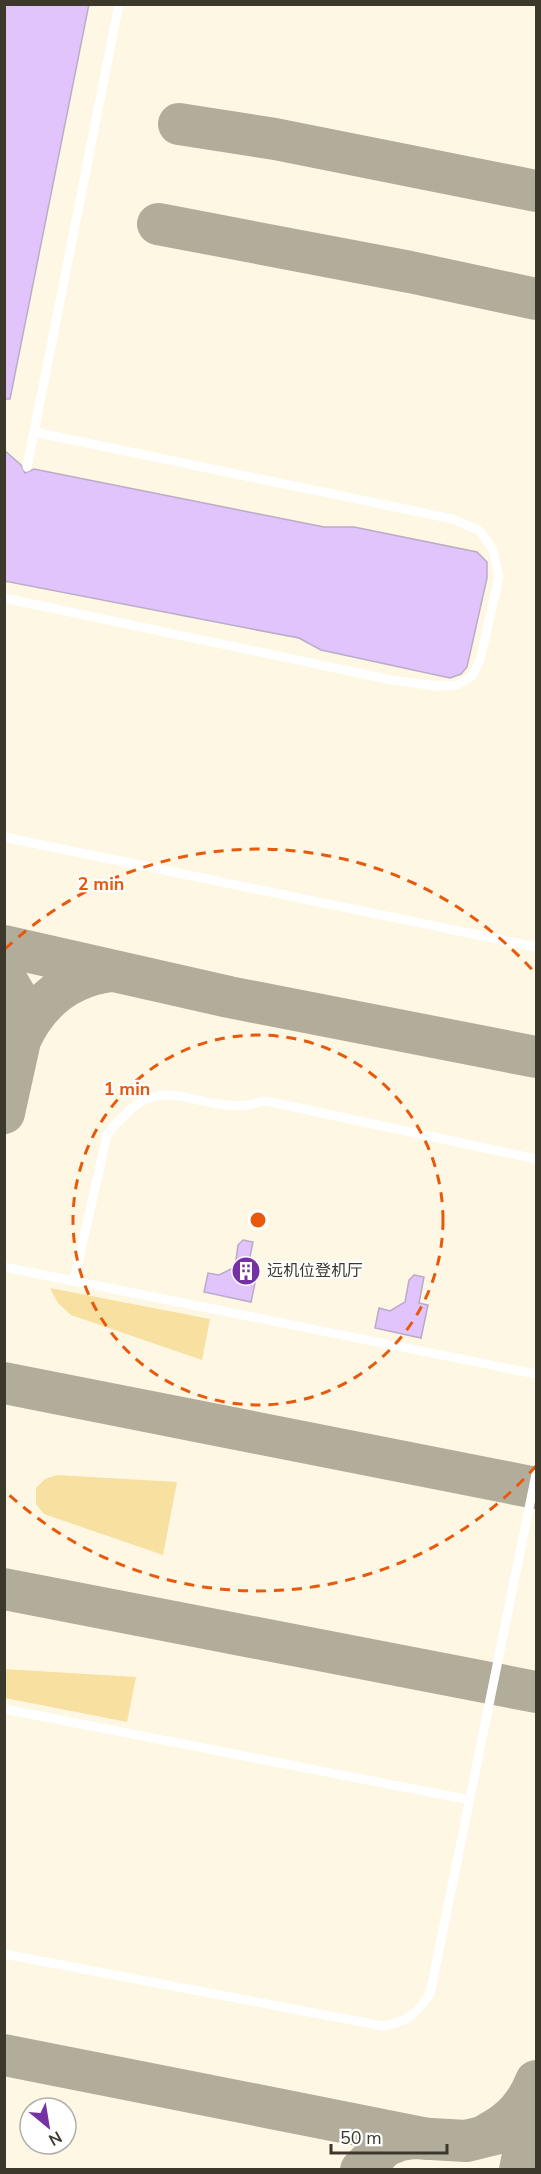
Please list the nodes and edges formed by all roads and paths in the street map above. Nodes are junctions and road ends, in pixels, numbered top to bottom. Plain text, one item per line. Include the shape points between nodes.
1 (119, 4) edge
2 (34, 432) junction
3 (27, 467) dead end
4 (5, 599) edge
5 (4, 837) edge
6 (537, 947) edge
7 (537, 1159) edge
8 (4, 1267) edge
9 (74, 1281) junction
10 (537, 1374) edge
11 (537, 1474) edge
12 (4, 1709) edge
13 (470, 1800) junction
14 (4, 1954) edge

1 - 2 lane
2 - 3 lane
2 - 4 lane via 453,519 480,531 493,550 499,576 480,660 472,676 457,685 436,686
5 - 6 lane
7 - 9 lane via 266,1101 240,1106 164,1094 140,1101 122,1115 107,1135
8 - 9 lane
9 - 10 lane
11 - 13 lane
12 - 13 lane
13 - 14 lane via 430,1994 416,2014 403,2022 383,2026

